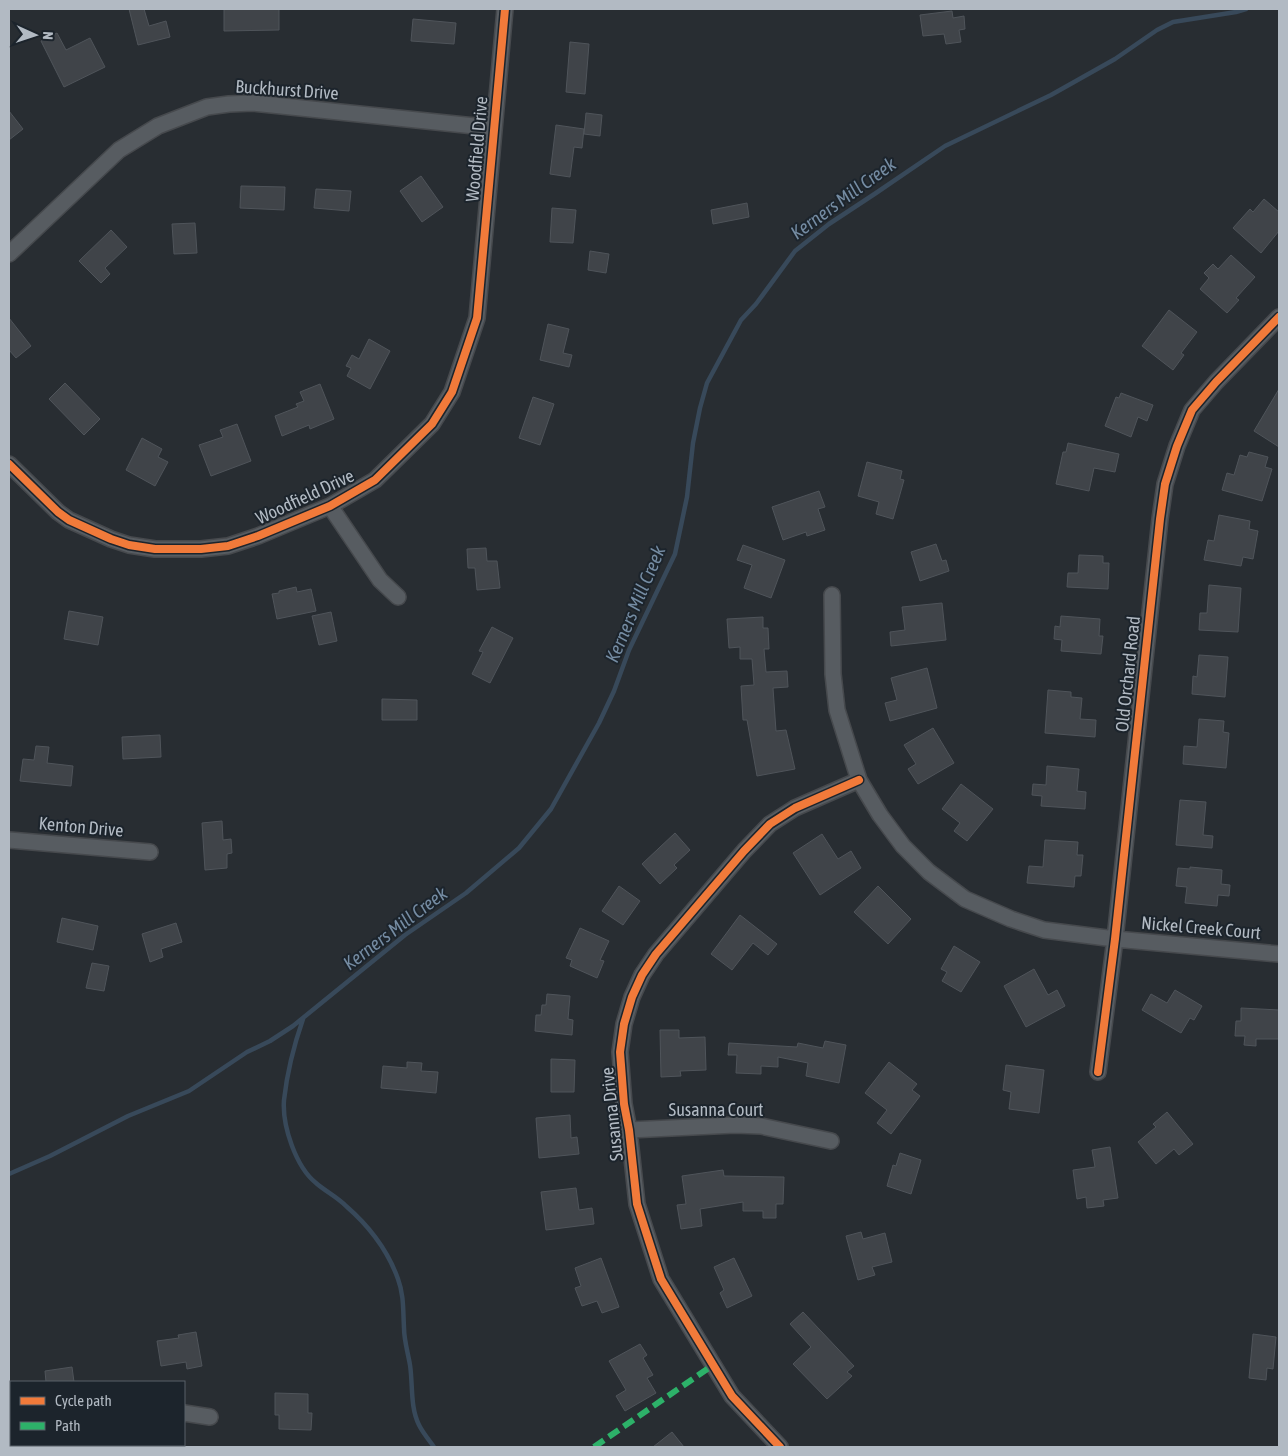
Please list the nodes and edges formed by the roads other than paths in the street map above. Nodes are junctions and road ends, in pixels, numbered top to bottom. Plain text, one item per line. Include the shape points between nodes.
1 (505, 9) edge
2 (494, 128) junction
3 (9, 254) edge
4 (1279, 317) edge
5 (9, 464) edge
6 (330, 506) junction
7 (832, 595) dead end
8 (398, 597) dead end
9 (859, 780) junction
10 (9, 840) edge
11 (150, 852) dead end
12 (1115, 939) junction
13 (1279, 954) edge
14 (1098, 1072) dead end
15 (629, 1130) junction
16 (831, 1141) dead end
17 (185, 1413) edge
18 (210, 1417) dead end
19 (780, 1447) edge

1 - 2 street, Woodfield Drive
2 - 3 street, Buckhurst Drive via 253,104 200,109 158,126 119,150
2 - 6 street, Woodfield Drive via 477,318 452,392 432,424 374,480
4 - 12 street, Old Orchard Road via 1192,410 1165,484
5 - 6 street, Woodfield Drive via 69,520 111,539 155,549 228,546
6 - 8 street via 380,580
7 - 9 street, Nickel Creek Court via 837,710
9 - 12 street, Nickel Creek Court via 903,846 929,872 965,899 1044,930
9 - 15 street, Susanna Drive via 795,808 770,824 651,961 632,997 620,1052
10 - 11 street, Kenton Drive
12 - 13 street, Nickel Creek Court
12 - 14 street, Old Orchard Road
15 - 16 street, Susanna Court via 761,1126
15 - 19 street, Susanna Drive via 637,1204 661,1279 732,1396
17 - 18 street

